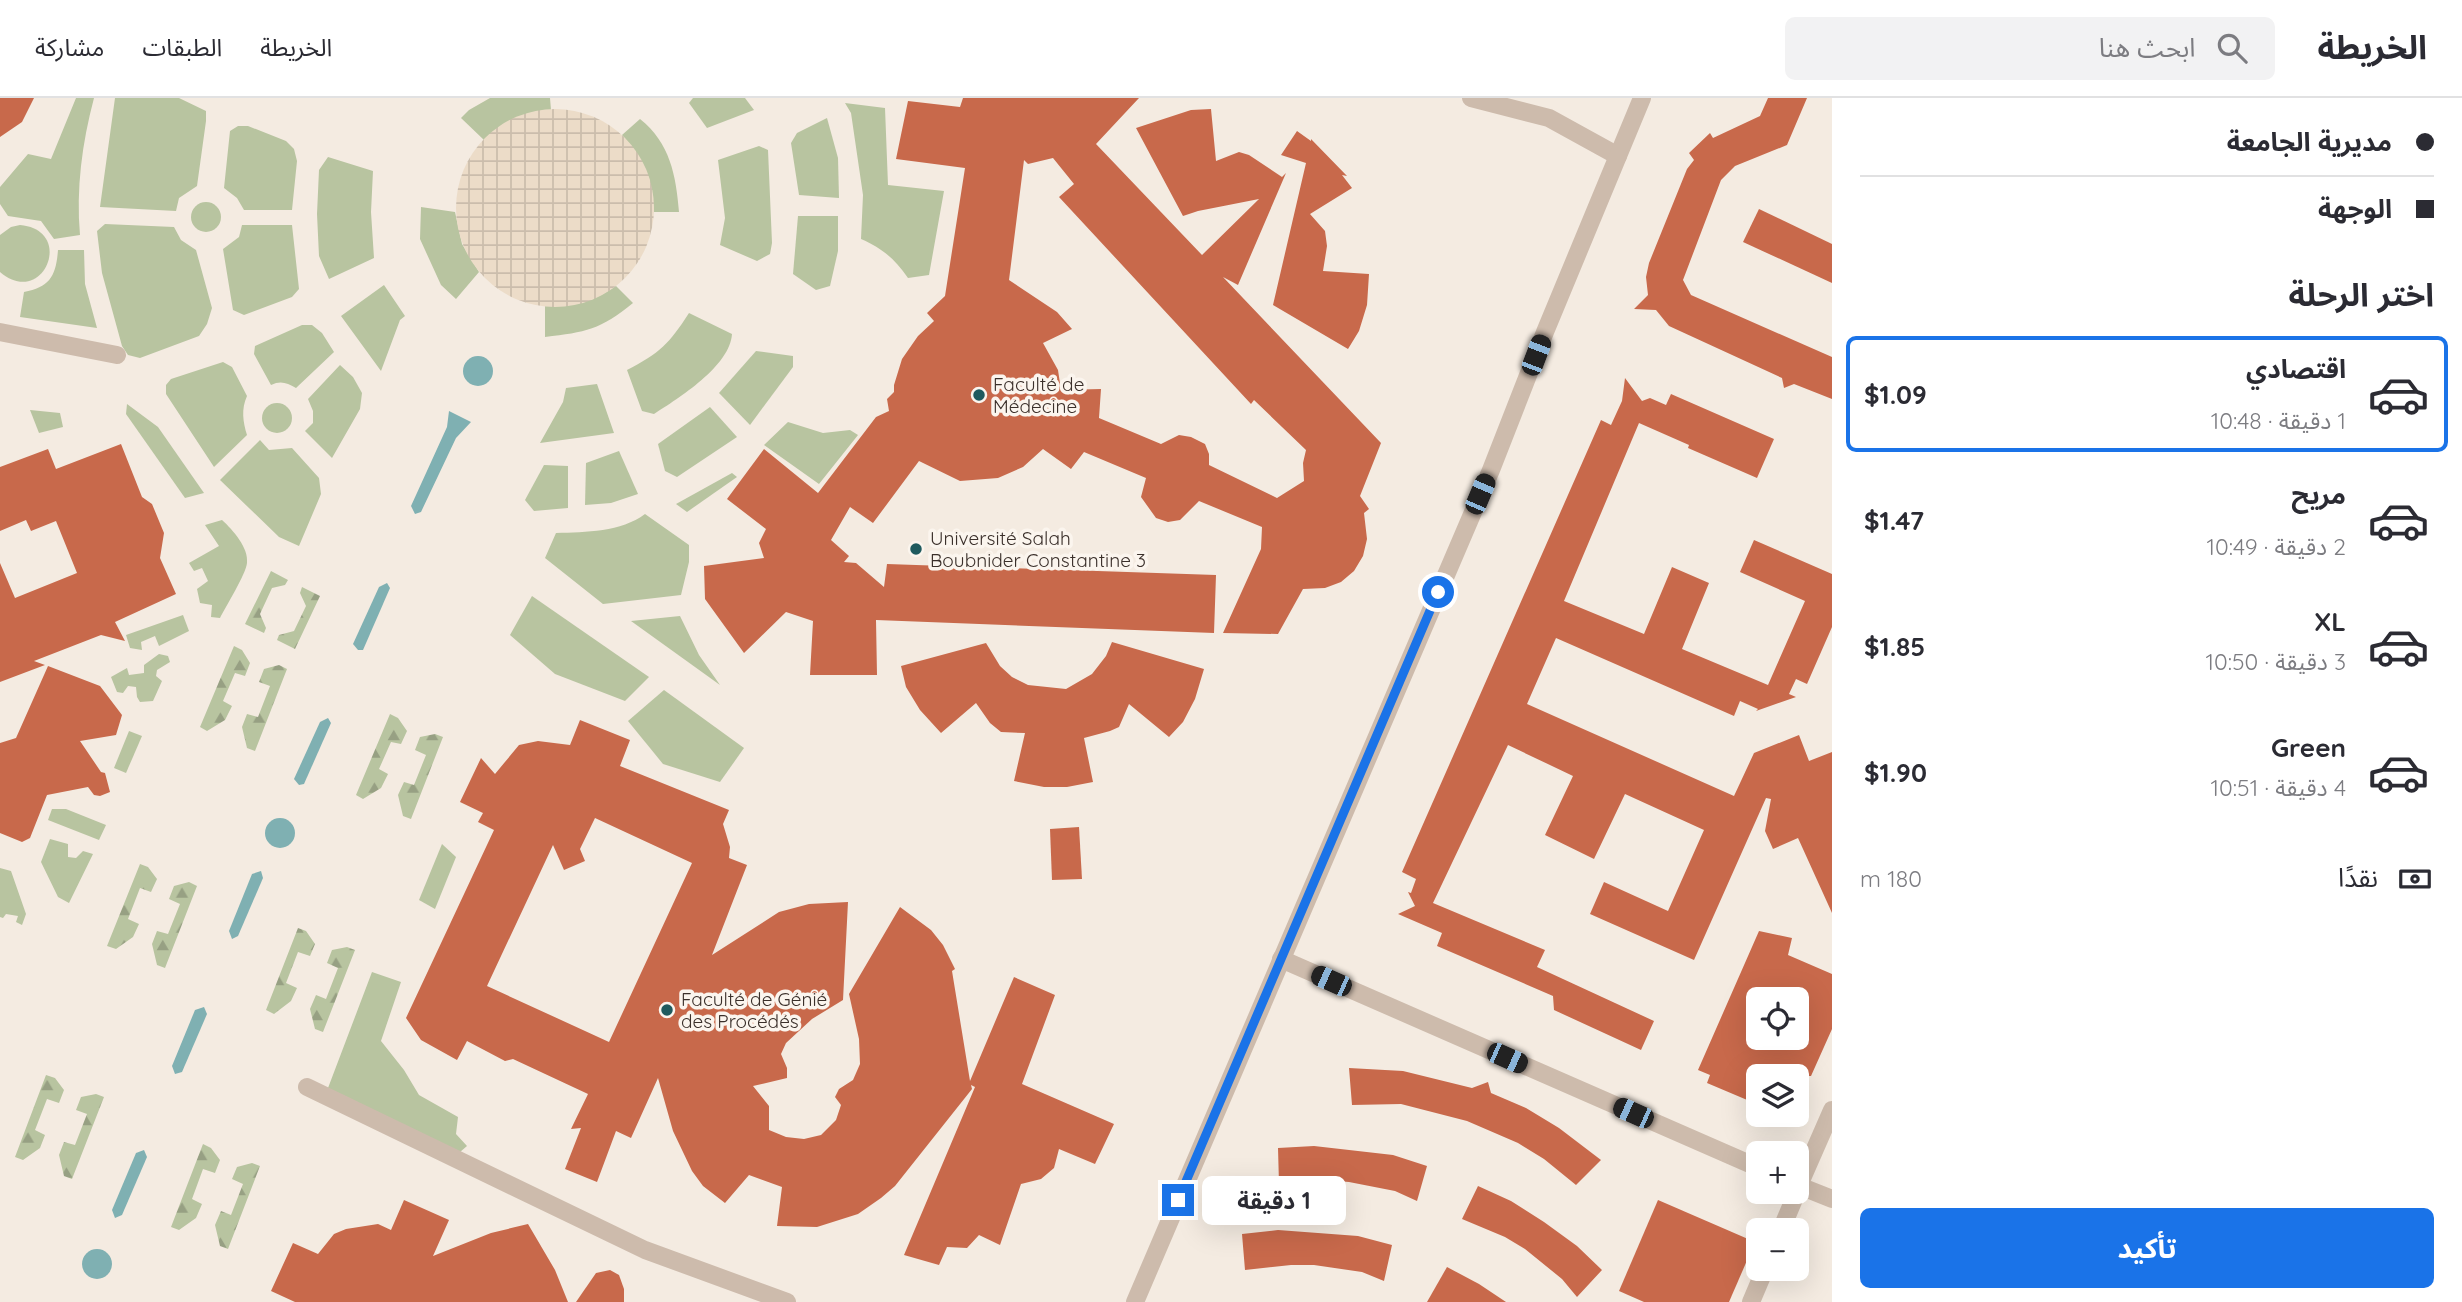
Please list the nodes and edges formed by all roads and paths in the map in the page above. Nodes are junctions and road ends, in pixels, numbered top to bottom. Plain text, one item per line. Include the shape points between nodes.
1 (1471, 98) edge
2 (1642, 98) edge
3 (1618, 156) junction
4 (0, 332) edge
5 (117, 355) dead end
6 (1281, 959) junction
7 (307, 1087) dead end
8 (1832, 1110) edge
9 (1746, 1162) edge
10 (1809, 1163) edge
11 (1809, 1192) edge
12 (1832, 1199) edge
13 (1760, 1281) edge
14 (787, 1302) edge
15 (1135, 1302) edge
16 (1751, 1302) edge

1 - 3 street via 1549,118
2 - 3 street
3 - 6 street via 1491,470
4 - 5 street
6 - 9 street
6 - 15 street
7 - 14 street via 645,1250
8 - 10 street
11 - 12 street
13 - 16 street

